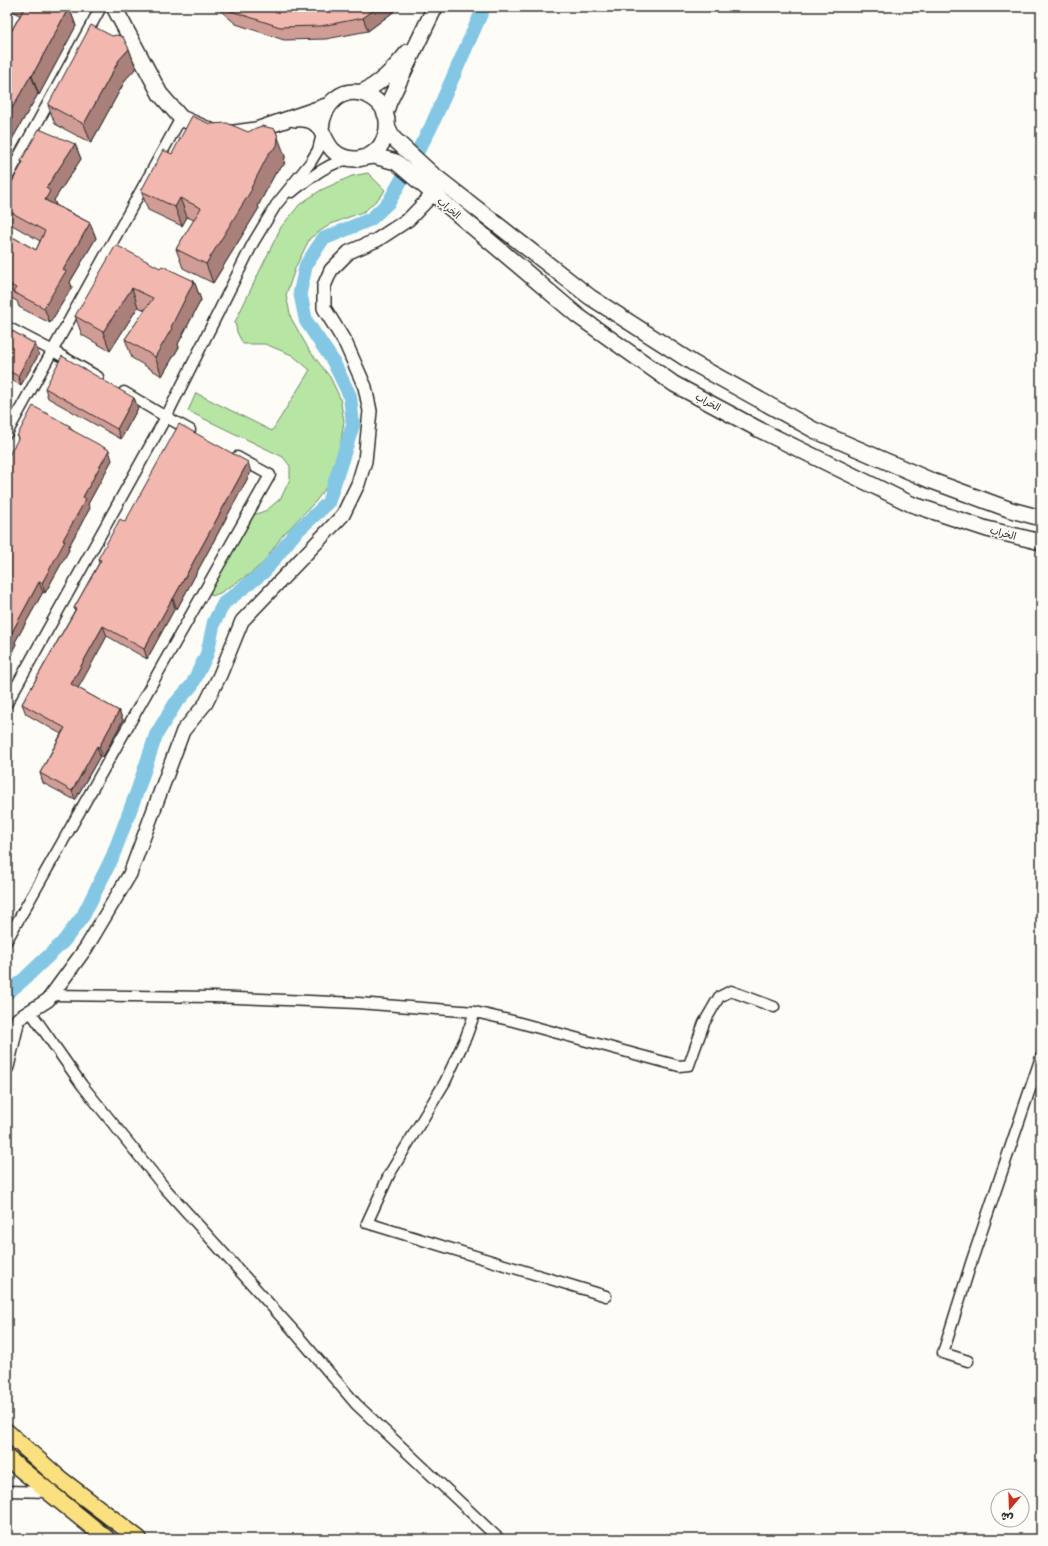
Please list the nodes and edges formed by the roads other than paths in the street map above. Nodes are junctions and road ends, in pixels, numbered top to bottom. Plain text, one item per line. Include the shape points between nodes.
1 (101, 7) edge
2 (114, 7) edge
3 (435, 7) edge
4 (422, 34) junction
5 (359, 93) junction
6 (329, 105) junction
7 (181, 118) junction
8 (289, 119) junction
9 (386, 120) junction
10 (322, 132) junction
11 (401, 156) junction
12 (360, 158) junction
13 (7, 178) edge
14 (425, 178) junction
15 (433, 194) junction
16 (276, 205) junction
17 (7, 326) edge
18 (53, 351) junction
19 (166, 417) junction
20 (7, 433) edge
21 (200, 436) edge
22 (228, 452) edge
23 (1041, 518) edge
24 (1041, 542) edge
25 (7, 703) edge
26 (7, 940) edge
27 (51, 995) junction
28 (774, 1007) dead end
29 (30, 1011) junction
30 (474, 1012) junction
31 (1041, 1057) edge
32 (7, 1067) edge
33 (606, 1296) dead end
34 (968, 1361) dead end
35 (7, 1432) edge
36 (7, 1458) edge
37 (7, 1491) edge
38 (49, 1492) junction
39 (107, 1539) edge
40 (139, 1539) edge
41 (499, 1539) edge

1 - 13 street
2 - 7 main road via 160,94
3 - 4 main road
4 - 5 main road via 393,69 368,90
4 - 9 main road via 389,102
5 - 6 main road via 342,95
5 - 9 main road via 378,103
6 - 8 main road
6 - 10 main road via 323,116
7 - 8 main road via 220,135 256,130
7 - 18 street
8 - 10 main road via 312,120
9 - 11 main road
9 - 12 main road via 385,139 381,145 377,150
10 - 12 main road via 328,145 337,154
10 - 16 street via 318,150 310,163
11 - 12 main road
11 - 14 main road
12 - 16 street via 328,166 311,176
14 - 15 main road, الخراب
14 - 23 main road via 590,297 700,366 814,430 932,481 1011,510
15 - 24 main road, الخراب via 578,316 674,384 760,430 911,504
15 - 27 street via 409,219 377,240 349,252 331,270 324,286 324,308 346,344 365,387 370,411 365,460 358,484 343,515 242,621 206,703 183,731 130,874 86,948
16 - 19 street via 253,243
17 - 18 street
18 - 19 street
18 - 20 street
19 - 21 street
19 - 25 street
22 - 26 street via 270,475
27 - 29 street via 48,1000
27 - 30 street via 213,997 358,1003
28 - 30 street via 731,991 719,997 704,1023 689,1065 679,1066
29 - 32 street via 18,1019
29 - 41 street via 82,1085 164,1187 356,1404
30 - 33 street via 466,1037 445,1082 389,1175 367,1223
31 - 34 street via 943,1353
35 - 40 main road via 59,1478
36 - 38 main road
37 - 38 street
38 - 39 main road

